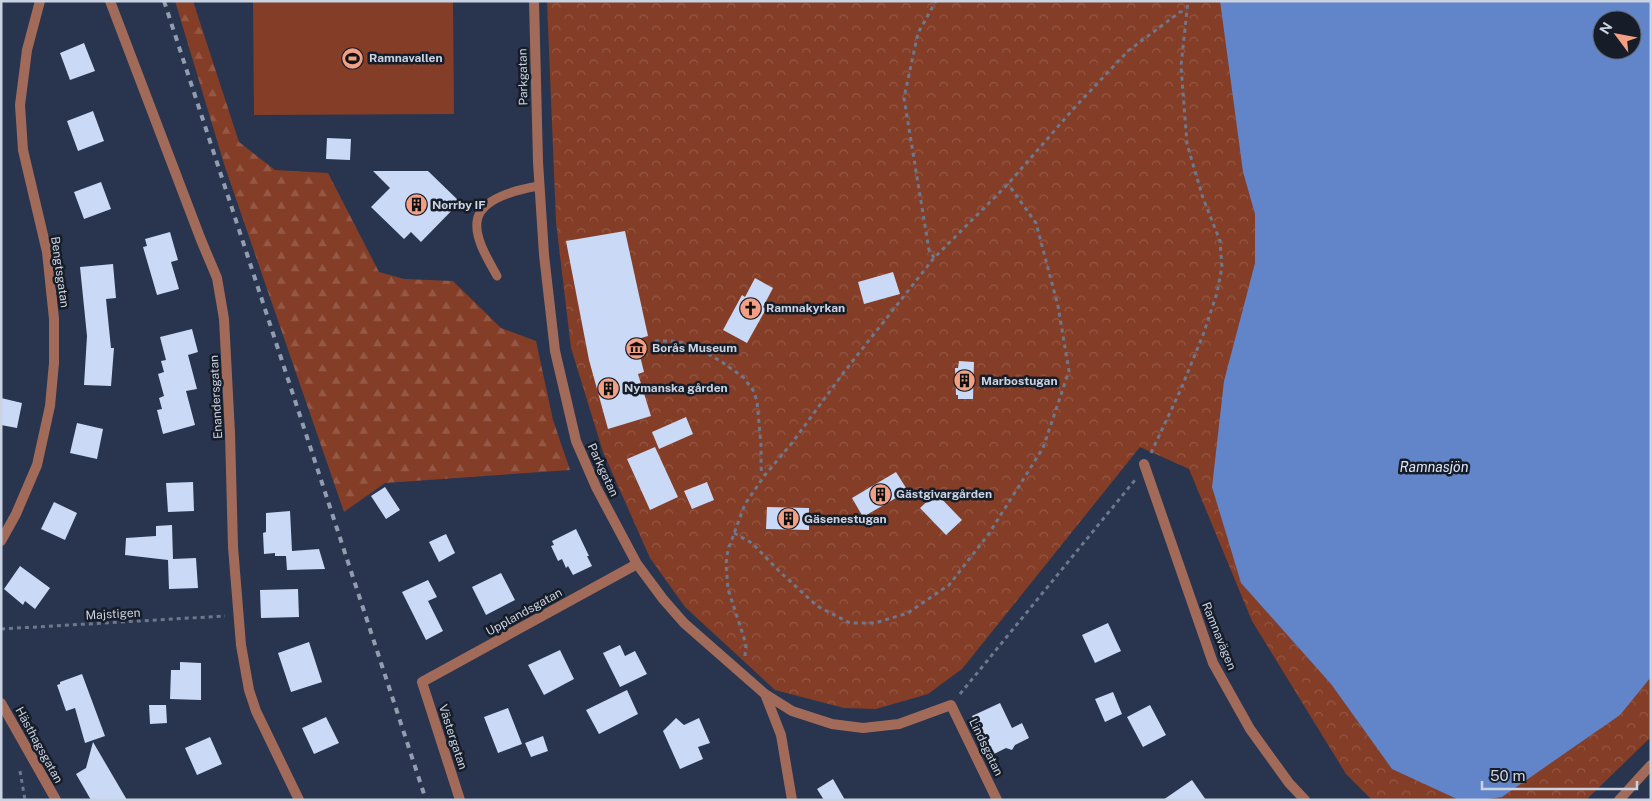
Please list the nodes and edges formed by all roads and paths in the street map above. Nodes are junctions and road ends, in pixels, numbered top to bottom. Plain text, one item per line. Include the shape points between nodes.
1 (40, 1) edge
2 (110, 1) edge
3 (534, 1) edge
4 (936, 1) edge
5 (1188, 1) edge
6 (1187, 11) junction
7 (1008, 184) junction
8 (539, 186) junction
9 (934, 258) junction
10 (497, 276) dead end
11 (655, 341) dead end
12 (1144, 464) junction
13 (765, 475) junction
14 (734, 533) junction
15 (1, 540) edge
16 (637, 564) junction
17 (225, 616) dead end
18 (1, 629) edge
19 (736, 669) junction
20 (422, 682) joint
21 (765, 694) junction
22 (1, 703) edge
23 (951, 705) junction
24 (1651, 765) edge
25 (56, 800) edge
26 (299, 800) edge
27 (460, 800) edge
28 (792, 800) edge
29 (997, 800) edge
30 (1305, 800) edge
31 (1619, 800) edge

1 - 15 street, Bengtsgatan via 27,50 20,105 23,150 47,252 54,319 54,364 50,406 37,464
2 - 26 street, Enandersgatan via 217,278 224,319 233,546 241,646 256,711
3 - 8 street, Parkgatan
4 - 9 path via 918,33 904,98 929,250
5 - 6 path
6 - 7 path via 1180,12 1128,51
6 - 12 path via 1182,66 1187,144 1220,240 1222,267 1203,335
7 - 9 path
7 - 14 path via 1036,223 1058,306 1069,371 1043,448 966,564 949,585 908,613 875,623 850,622 817,606 752,543
8 - 10 lane via 505,194 485,206 478,215 479,236
8 - 16 street, Parkgatan via 555,351 576,441 596,487
9 - 13 path
11 - 13 path via 691,344 743,377 757,401 760,467
12 - 23 path via 1130,486
12 - 30 street, Ramnavägen via 1213,663 1250,729
13 - 14 path via 745,504
14 - 19 path via 726,564 726,579 746,644 745,656
16 - 19 street, Parkgatan via 684,623
16 - 20 street, Upplandsgatan
17 - 18 path, Majstigen
19 - 21 street, Parkgatan
20 - 27 street, Västergatan
21 - 23 street, Parkgatan via 792,711 832,724 863,728 899,724
21 - 28 street via 781,735
22 - 25 street, Hästhagsgatan
23 - 29 street, Lindsgatan
24 - 31 street

